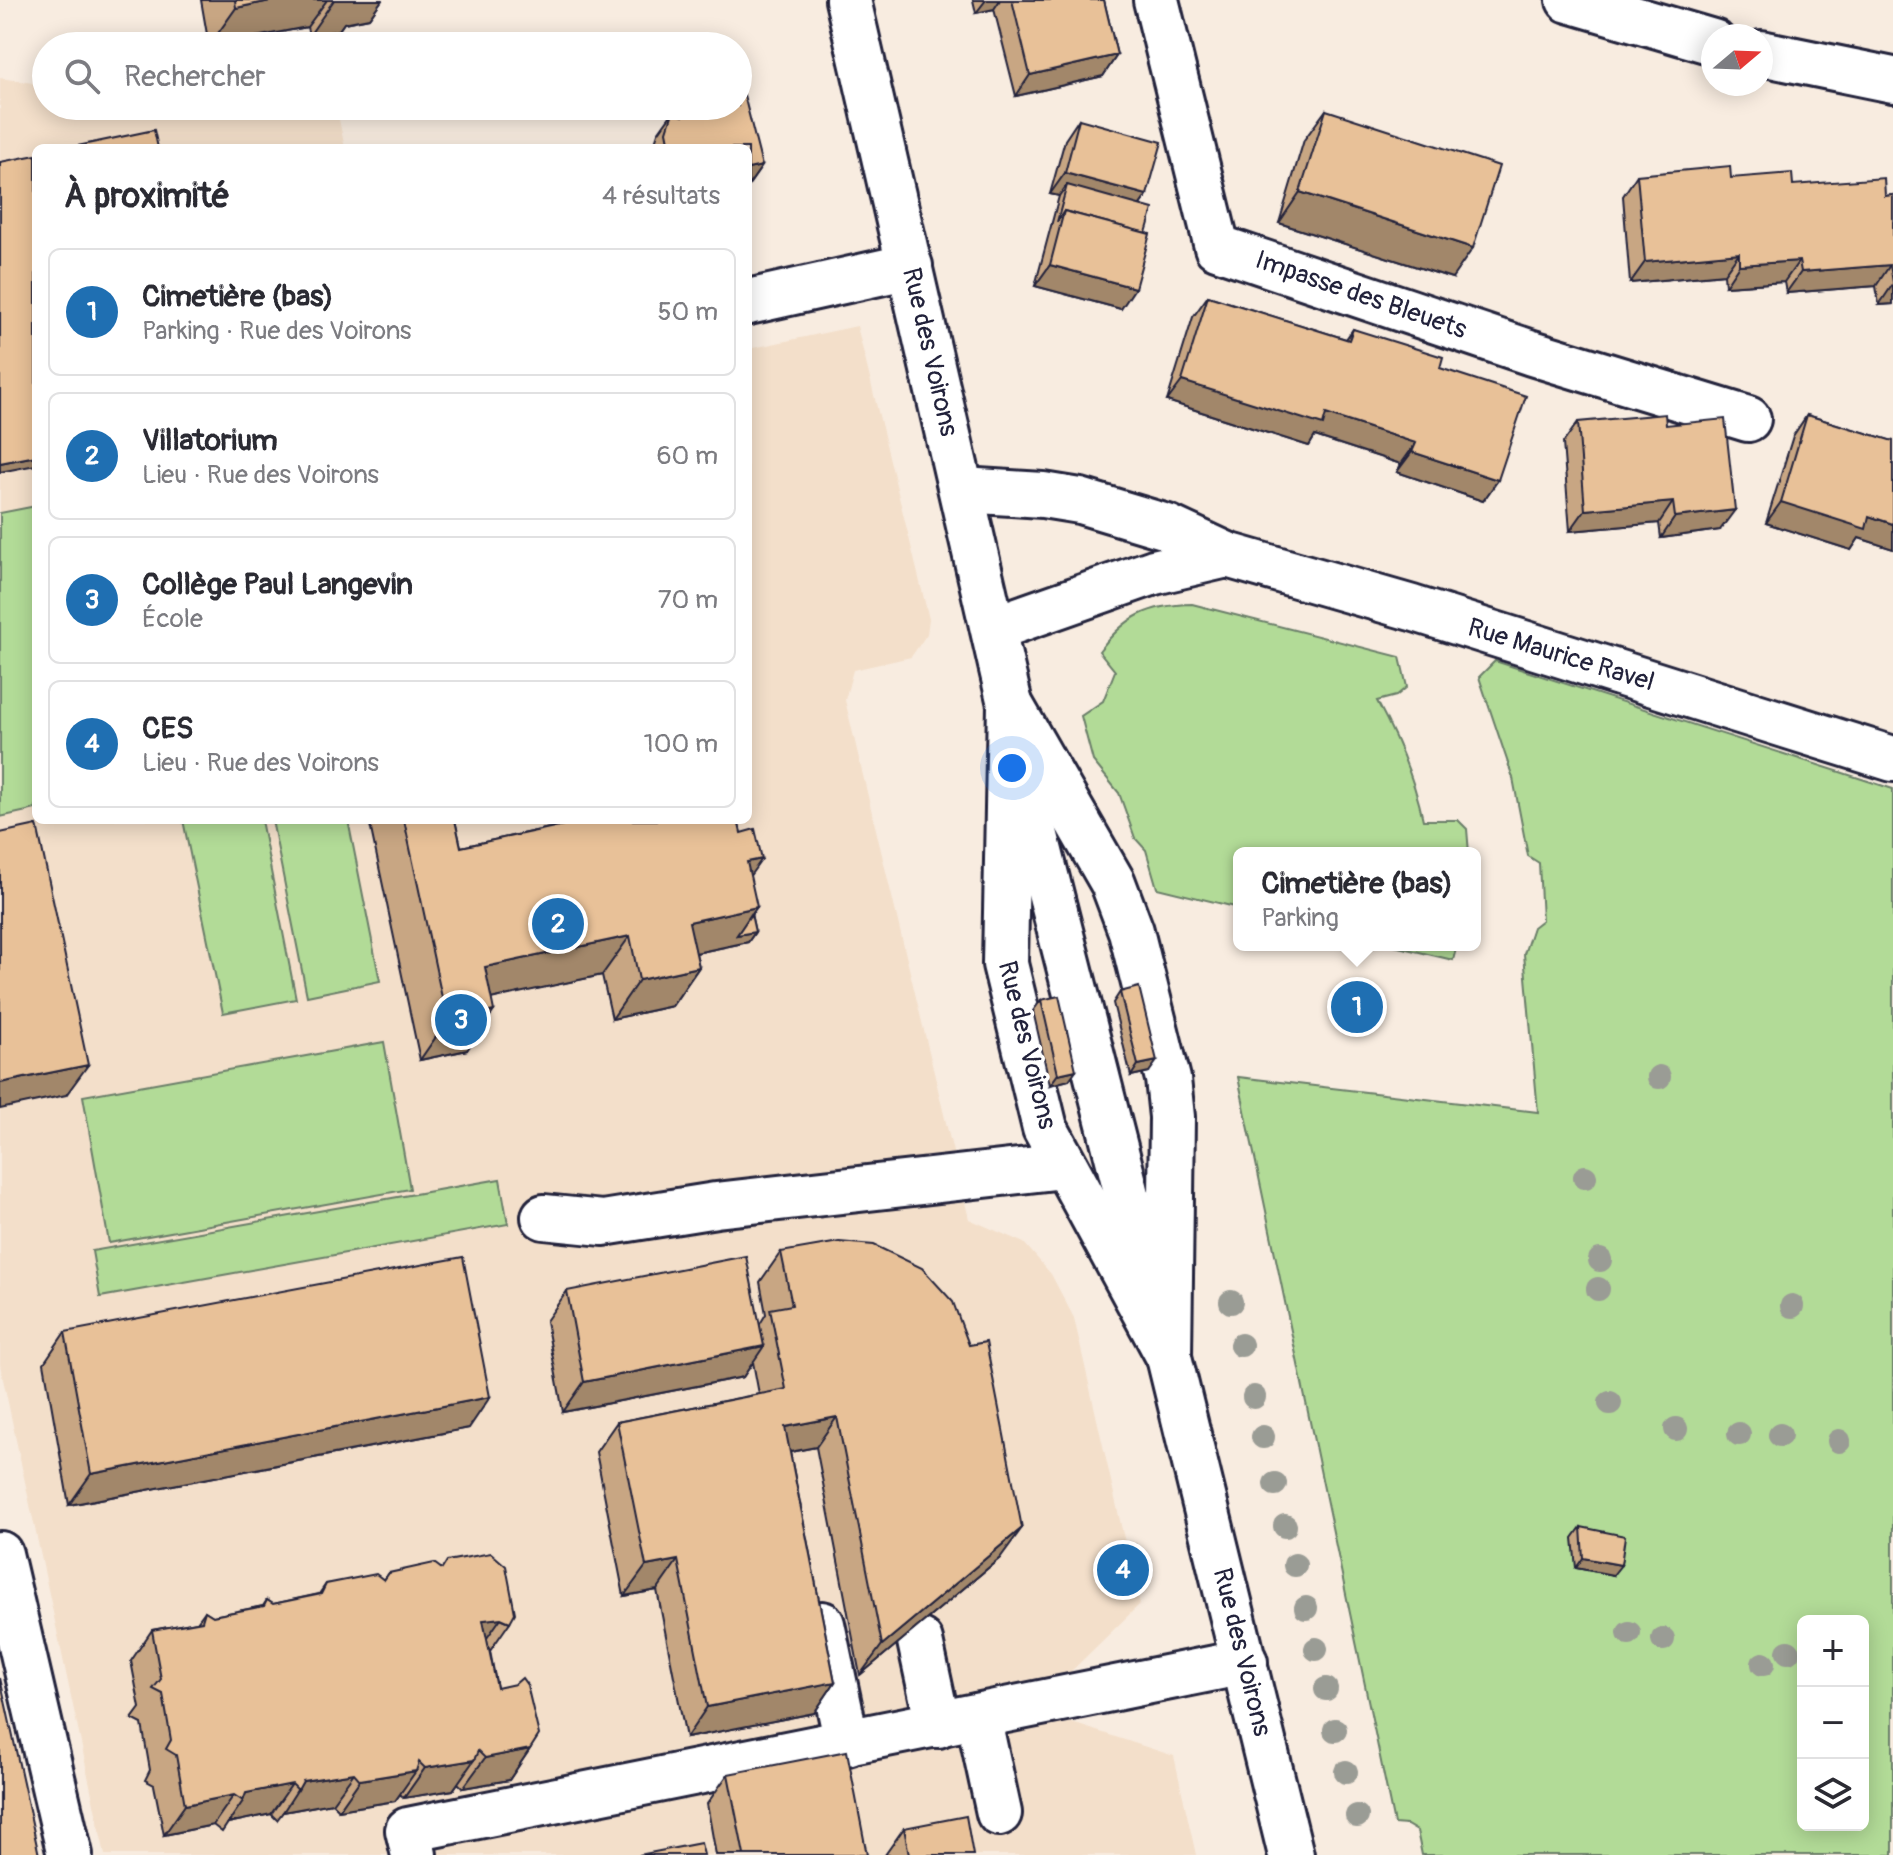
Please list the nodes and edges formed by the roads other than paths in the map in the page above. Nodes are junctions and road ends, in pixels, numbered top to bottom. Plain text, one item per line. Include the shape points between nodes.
1 (848, 0) edge
2 (1156, 0) edge
3 (1569, 0) edge
4 (1701, 38) edge
5 (1773, 55) edge
6 (1893, 80) edge
7 (910, 266) junction
8 (752, 301) edge
9 (1748, 419) dead end
10 (962, 490) junction
11 (1227, 555) junction
12 (995, 628) junction
13 (1010, 704) junction
14 (1893, 759) edge
15 (1064, 1166) junction
16 (544, 1217) dead end
17 (1169, 1357) junction
18 (0, 1554) edge
19 (816, 1591) edge
20 (920, 1641) edge
21 (1245, 1662) junction
22 (958, 1720) junction
23 (847, 1743) junction
24 (999, 1813) dead end
25 (70, 1855) edge
26 (414, 1855) edge
27 (1291, 1855) edge

1 - 7 street, Rue des Voirons
2 - 9 street, Impasse des Bleuets via 1217,247
3 - 4 street
5 - 6 street
7 - 8 street
7 - 10 street, Rue des Voirons
10 - 11 street, Rue Maurice Ravel via 1080,501 1167,527
10 - 12 street, Rue des Voirons
11 - 12 street, Rue Maurice Ravel via 1154,572
11 - 14 street, Rue Maurice Ravel
12 - 13 street, Rue des Voirons
13 - 15 street, Rue des Voirons via 1005,964 1038,1104
13 - 17 street via 1029,818
13 - 17 street, Rue des Voirons via 1113,883 1131,931 1168,1079
15 - 16 street via 603,1223
15 - 17 street, Rue des Voirons
17 - 21 street, Rue des Voirons
18 - 25 street
19 - 23 street
20 - 22 street
21 - 22 street
21 - 27 street, Rue des Voirons
22 - 23 street
22 - 24 street
23 - 26 street via 408,1830

